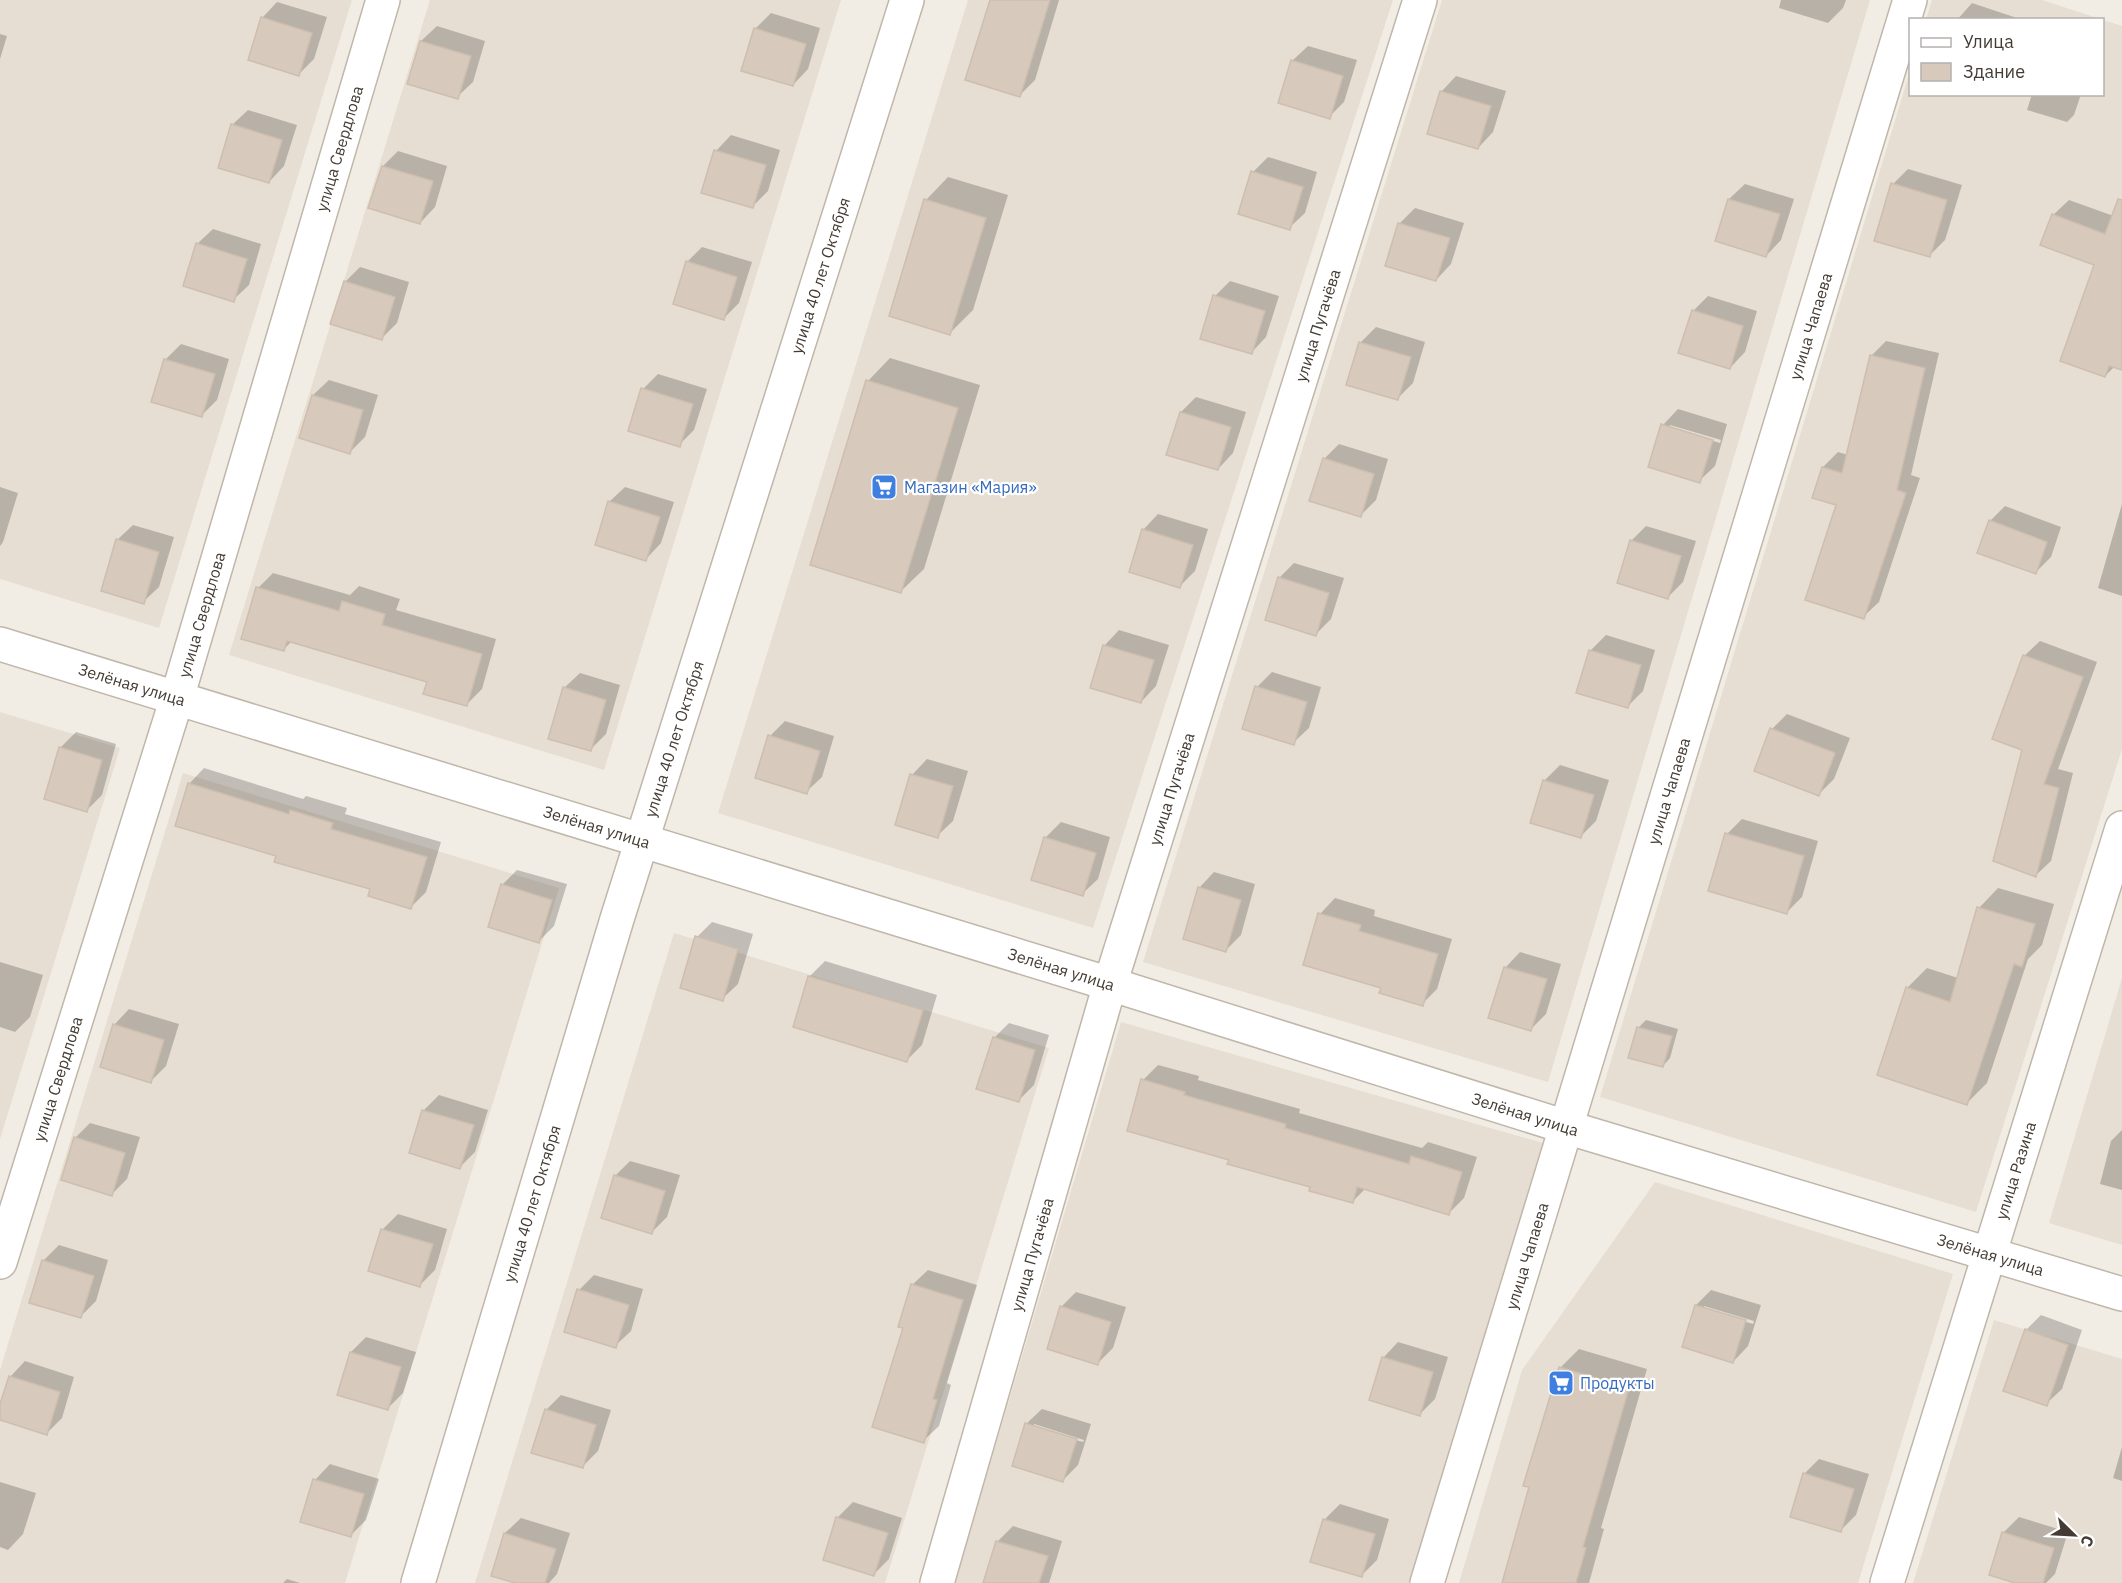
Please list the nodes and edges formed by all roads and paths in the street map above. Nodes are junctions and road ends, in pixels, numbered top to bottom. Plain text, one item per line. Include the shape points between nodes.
1 (384, 0) edge
2 (907, 0) edge
3 (1420, 0) edge
4 (1910, 0) edge
5 (0, 644) edge
6 (177, 698) junction
7 (2122, 828) edge
8 (643, 841) junction
9 (1110, 984) junction
10 (1566, 1127) junction
11 (1989, 1253) junction
12 (0, 1262) edge
13 (2122, 1294) edge
14 (418, 1583) edge
15 (937, 1583) edge
16 (1427, 1583) edge
17 (1887, 1583) edge

1 - 6 street, улица Свердлова
2 - 8 street, улица 40 лет Октября
3 - 9 street, улица Пугачёва
4 - 10 street, улица Чапаева
5 - 6 street, Зелёная улица
6 - 8 street, Зелёная улица
6 - 12 street, улица Свердлова
7 - 11 street, улица Разина
8 - 9 street, Зелёная улица
8 - 14 street, улица 40 лет Октября
9 - 10 street, Зелёная улица
9 - 15 street, улица Пугачёва
10 - 11 street, Зелёная улица
10 - 16 street, улица Чапаева
11 - 13 street, Зелёная улица
11 - 17 street, улица Разина

